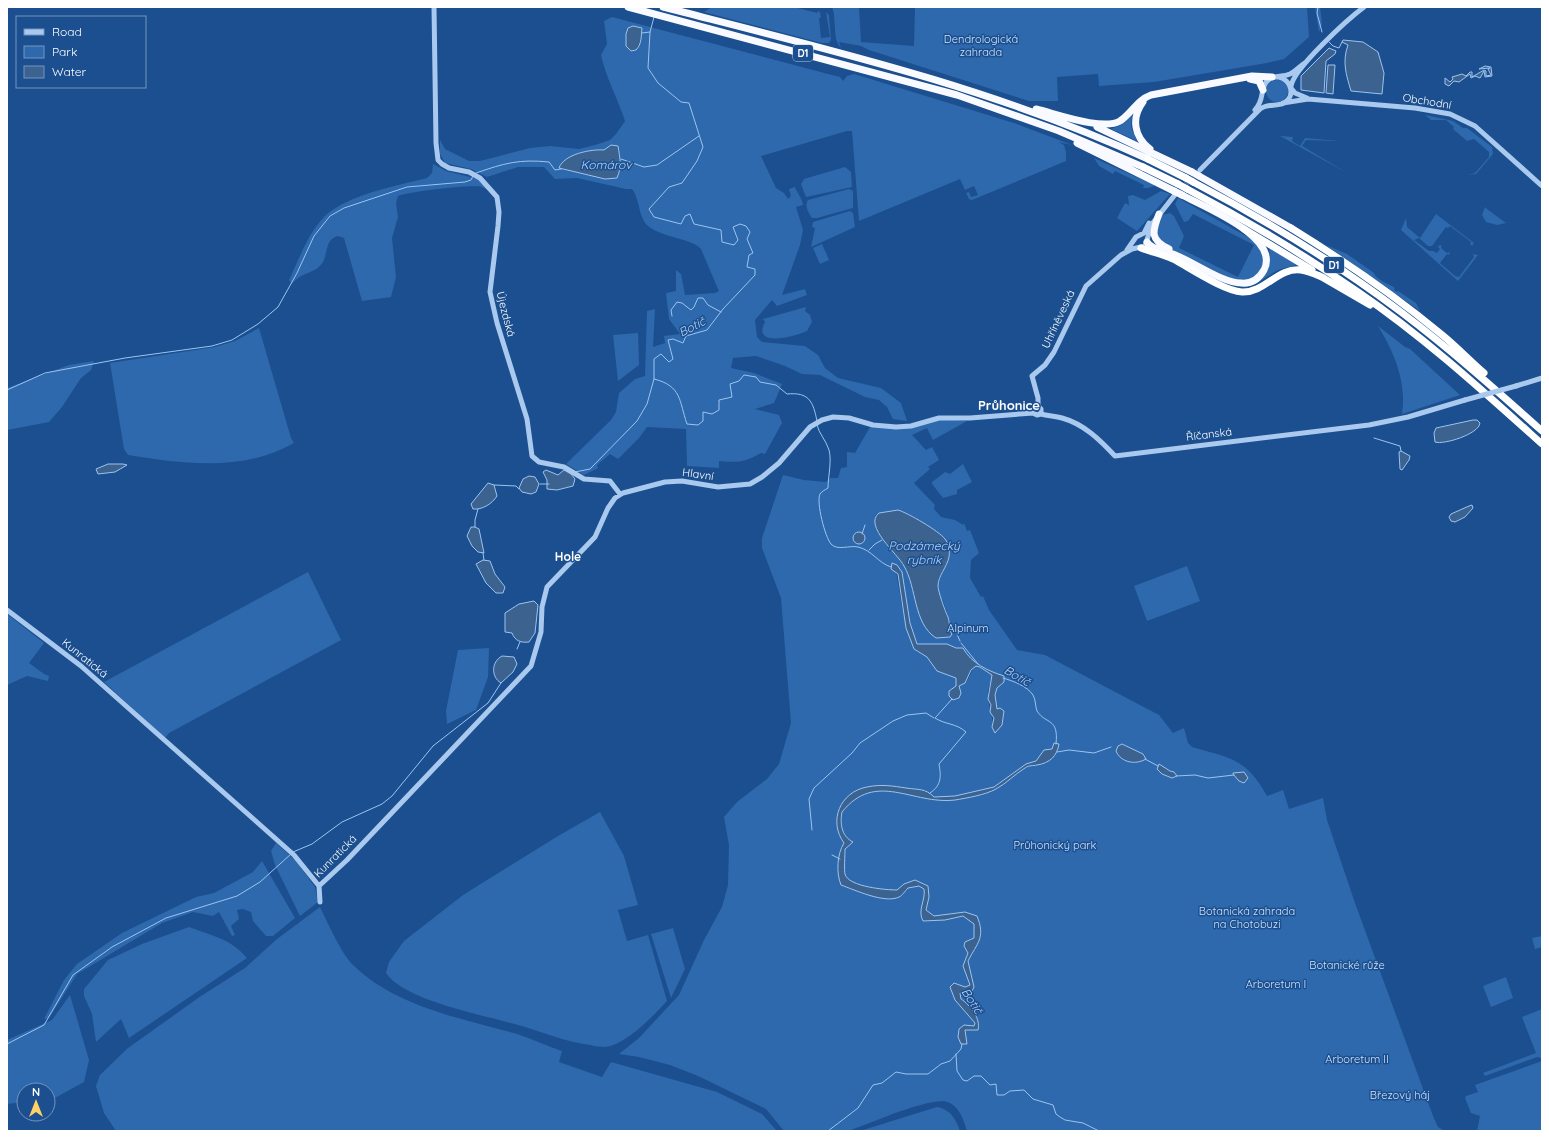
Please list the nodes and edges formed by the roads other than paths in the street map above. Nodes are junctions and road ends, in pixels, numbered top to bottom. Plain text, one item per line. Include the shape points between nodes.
1 (434, 7) edge
2 (628, 7) edge
3 (1364, 7) edge
4 (666, 8) edge
5 (1306, 63) junction
6 (1276, 77) junction
7 (1232, 81) junction
8 (1291, 88) junction
9 (1263, 91) junction
10 (1156, 93) junction
11 (1308, 99) junction
12 (1005, 101) junction
13 (1283, 103) junction
14 (1275, 104) junction
15 (1064, 116) junction
16 (1251, 116) junction
17 (1059, 131) junction
18 (1168, 160) junction
19 (1200, 173) junction
20 (1189, 175) junction
21 (1542, 186) edge
22 (1176, 187) junction
23 (1159, 214) junction
24 (1244, 228) junction
25 (1140, 235) junction
26 (1135, 240) junction
27 (1147, 241) junction
28 (1140, 248) junction
29 (1121, 255) junction
30 (1195, 264) junction
31 (1324, 278) junction
32 (1395, 319) junction
33 (1542, 378) edge
34 (1038, 406) junction
35 (1033, 413) junction
36 (1041, 414) junction
37 (1530, 421) junction
38 (1542, 431) edge
39 (1542, 444) edge
40 (620, 494) junction
41 (7, 610) edge
42 (319, 886) junction
43 (320, 902) dead end

1 - 40 street, Újezdská via 438,160 449,168 469,172 480,178 497,197 499,212 490,292 497,323 525,410 532,456 539,462 564,467 584,479 610,481
2 - 17 highway, D1 via 933,88
3 - 5 street via 1339,27
4 - 12 highway, D1 via 919,74
5 - 6 street via 1290,74
5 - 8 street via 1294,78
6 - 7 highway via 1255,76
6 - 8 street via 1286,80
6 - 9 street via 1265,82
7 - 9 highway via 1255,79
7 - 10 highway
8 - 11 street, Obchodní
8 - 13 street via 1290,98
9 - 14 street via 1268,101
9 - 16 street via 1261,102
10 - 15 highway via 1143,98 1125,117 1113,124 1100,125
10 - 18 highway via 1140,108 1136,117 1136,128 1144,144
11 - 13 street, Obchodní
11 - 21 street, Obchodní via 1415,108 1456,116 1475,126 1491,139
12 - 15 highway
12 - 20 highway, D1
13 - 14 street
14 - 16 street via 1265,106
15 - 18 highway via 1104,130
16 - 19 street
17 - 22 highway, D1 via 1143,167
17 - 22 highway via 1078,144
18 - 20 highway
19 - 20 highway, bridge
19 - 37 highway via 1368,278 1441,334 1496,384
20 - 37 highway, D1, bridge via 1193,182 1299,242 1364,285 1442,344
22 - 24 highway, bridge via 1182,195
22 - 32 highway, D1, bridge via 1188,189 1299,253
23 - 25 street via 1174,196
23 - 27 street via 1152,224
23 - 30 highway via 1154,229 1156,241
24 - 30 highway via 1260,242 1266,253 1266,265 1258,278 1247,283 1235,283
24 - 31 highway
25 - 26 street
25 - 27 street
26 - 28 street via 1136,246
26 - 29 street, Uhříněveská
27 - 28 street via 1145,246
27 - 30 highway via 1151,246
28 - 29 street
28 - 31 highway via 1169,258 1239,291 1255,290 1282,273 1294,270 1307,271
29 - 34 street, Uhříněveská via 1085,287 1054,352 1032,376
31 - 32 highway
32 - 39 highway, D1
33 - 36 street, Říčanská, bridge via 1393,420 1115,456 1100,440 1078,424 1060,417
34 - 35 street via 1033,409
34 - 36 street
35 - 36 street
35 - 40 street, Hlavní via 939,418 911,426 896,427 833,417 813,425 779,463 750,484 718,487 682,481 665,482
37 - 38 highway, D1
40 - 42 street, Kunratická via 608,508 600,529 587,546 550,583 544,593 541,632 530,666 343,864
41 - 42 street, Kunratická via 81,666 294,855
42 - 43 street

